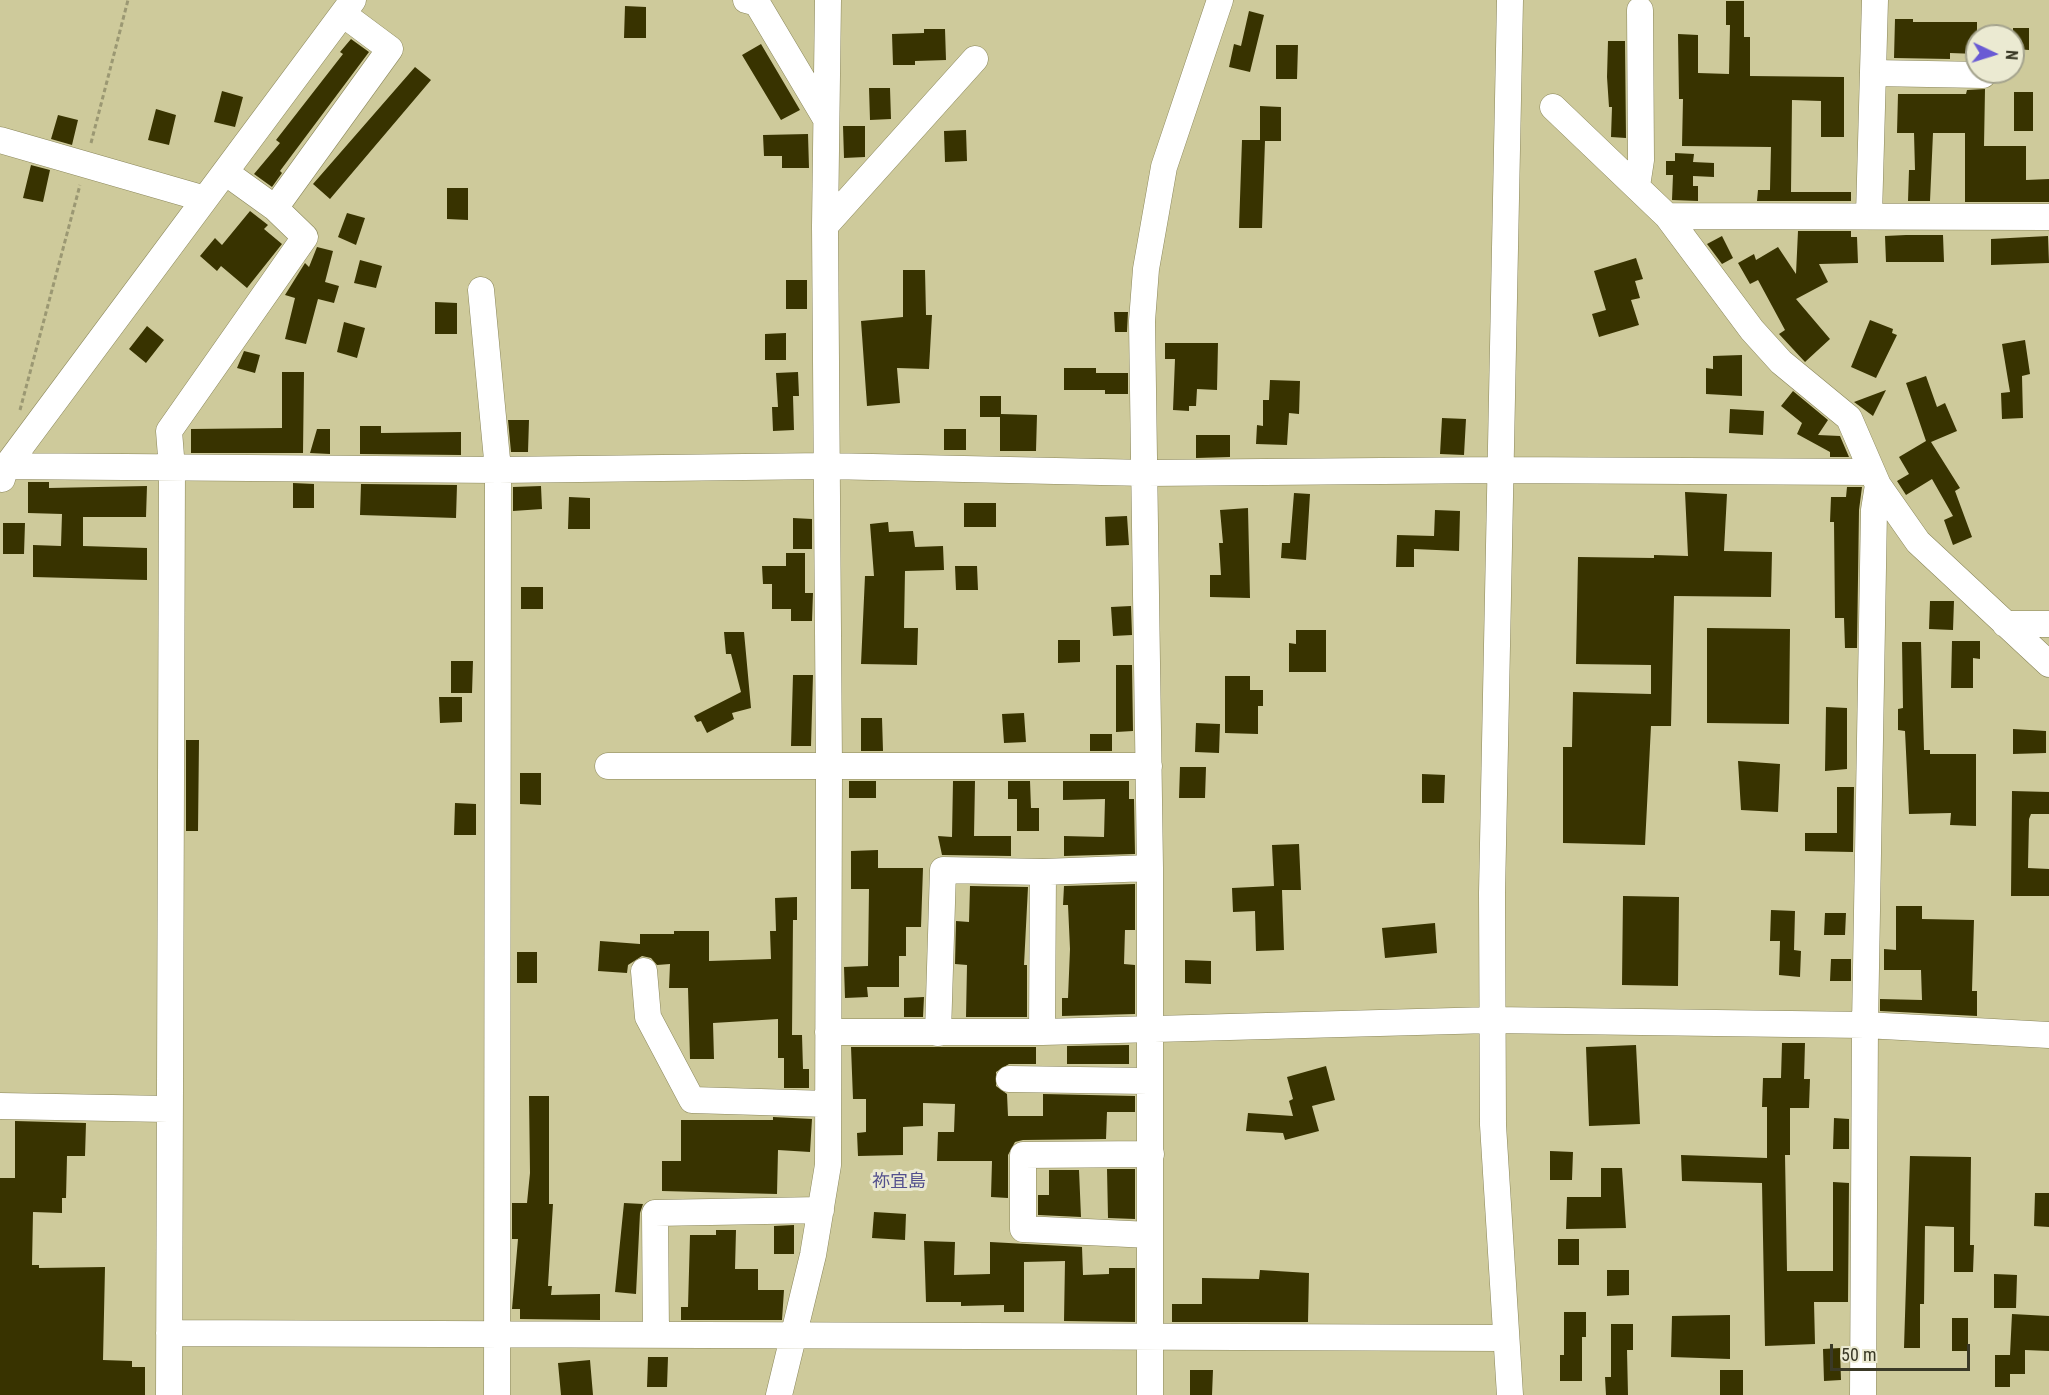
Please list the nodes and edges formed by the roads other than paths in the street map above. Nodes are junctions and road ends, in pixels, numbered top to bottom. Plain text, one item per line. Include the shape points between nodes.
1 (746, 0) edge
2 (828, 0) edge
3 (1220, 0) edge
4 (1510, 0) edge
5 (1875, 0) edge
6 (348, 7) edge
7 (1640, 10) dead end
8 (975, 59) dead end
9 (1873, 73) junction
10 (1965, 75) edge
11 (1553, 107) dead end
12 (827, 120) junction
13 (0, 140) edge
14 (225, 172) junction
15 (1637, 186) junction
16 (205, 199) junction
17 (275, 208) junction
18 (1869, 215) junction
19 (1667, 216) junction
20 (2049, 217) edge
21 (825, 226) junction
22 (481, 290) dead end
23 (826, 466) junction
24 (172, 469) junction
25 (498, 470) junction
26 (1500, 470) junction
27 (2, 473) edge
28 (1147, 473) junction
29 (1875, 478) junction
30 (2005, 624) junction
31 (2049, 624) edge
32 (2049, 664) edge
33 (608, 766) dead end
34 (829, 766) junction
35 (1149, 766) junction
36 (1150, 868) junction
37 (1043, 872) junction
38 (644, 971) dead end
39 (1492, 1020) junction
40 (1865, 1025) junction
41 (1150, 1027) junction
42 (828, 1032) junction
43 (1042, 1032) junction
44 (938, 1033) junction
45 (2049, 1035) edge
46 (1009, 1079) dead end
47 (1149, 1081) junction
48 (828, 1104) junction
49 (0, 1106) edge
50 (168, 1109) junction
51 (1151, 1154) junction
52 (821, 1210) junction
53 (1150, 1235) junction
54 (169, 1333) junction
55 (497, 1333) junction
56 (656, 1335) junction
57 (1150, 1335) junction
58 (795, 1336) junction
59 (1506, 1338) junction
60 (169, 1395) edge
61 (497, 1395) edge
62 (779, 1395) edge
63 (1150, 1395) edge
64 (1510, 1395) edge
65 (1863, 1395) edge

1 - 12 street via 757,3
2 - 12 street
3 - 28 street via 1164,167 1146,269 1142,321
4 - 26 street
5 - 9 street
6 - 14 street
6 - 17 street via 390,49
7 - 15 street via 1641,160
8 - 21 street
9 - 10 street
9 - 18 street
11 - 15 street
12 - 21 street
13 - 16 street
14 - 16 street
14 - 17 street
15 - 19 street
16 - 27 street
17 - 24 street via 305,237 169,431
18 - 19 street
18 - 20 street
19 - 29 street via 1752,330 1781,362 1848,418
21 - 23 street
22 - 25 street
23 - 25 street
23 - 28 street
23 - 34 street
24 - 25 street
24 - 27 street
24 - 50 street
25 - 55 street
26 - 28 street
26 - 29 street
26 - 39 street
28 - 35 street
29 - 30 street via 1918,542
29 - 40 street
30 - 31 street
30 - 32 street
33 - 34 street
34 - 35 street
34 - 42 street
35 - 36 street
36 - 37 street
36 - 41 street
37 - 43 street
37 - 44 street via 943,870
38 - 48 street via 648,1017 692,1100
39 - 40 street
39 - 41 street
39 - 59 street via 1493,1125
40 - 45 street
40 - 65 street
41 - 43 street
41 - 47 street
42 - 44 street
42 - 48 street
43 - 44 street
46 - 47 street
47 - 51 street
48 - 52 street via 828,1165
49 - 50 street
50 - 54 street
51 - 53 street
51 - 53 street via 1023,1155 1023,1229
52 - 56 street via 655,1213
52 - 58 street
53 - 57 street
54 - 55 street
54 - 60 street
55 - 56 street
55 - 61 street
56 - 58 street
57 - 58 street
57 - 59 street
57 - 63 street
58 - 62 street
59 - 64 street

